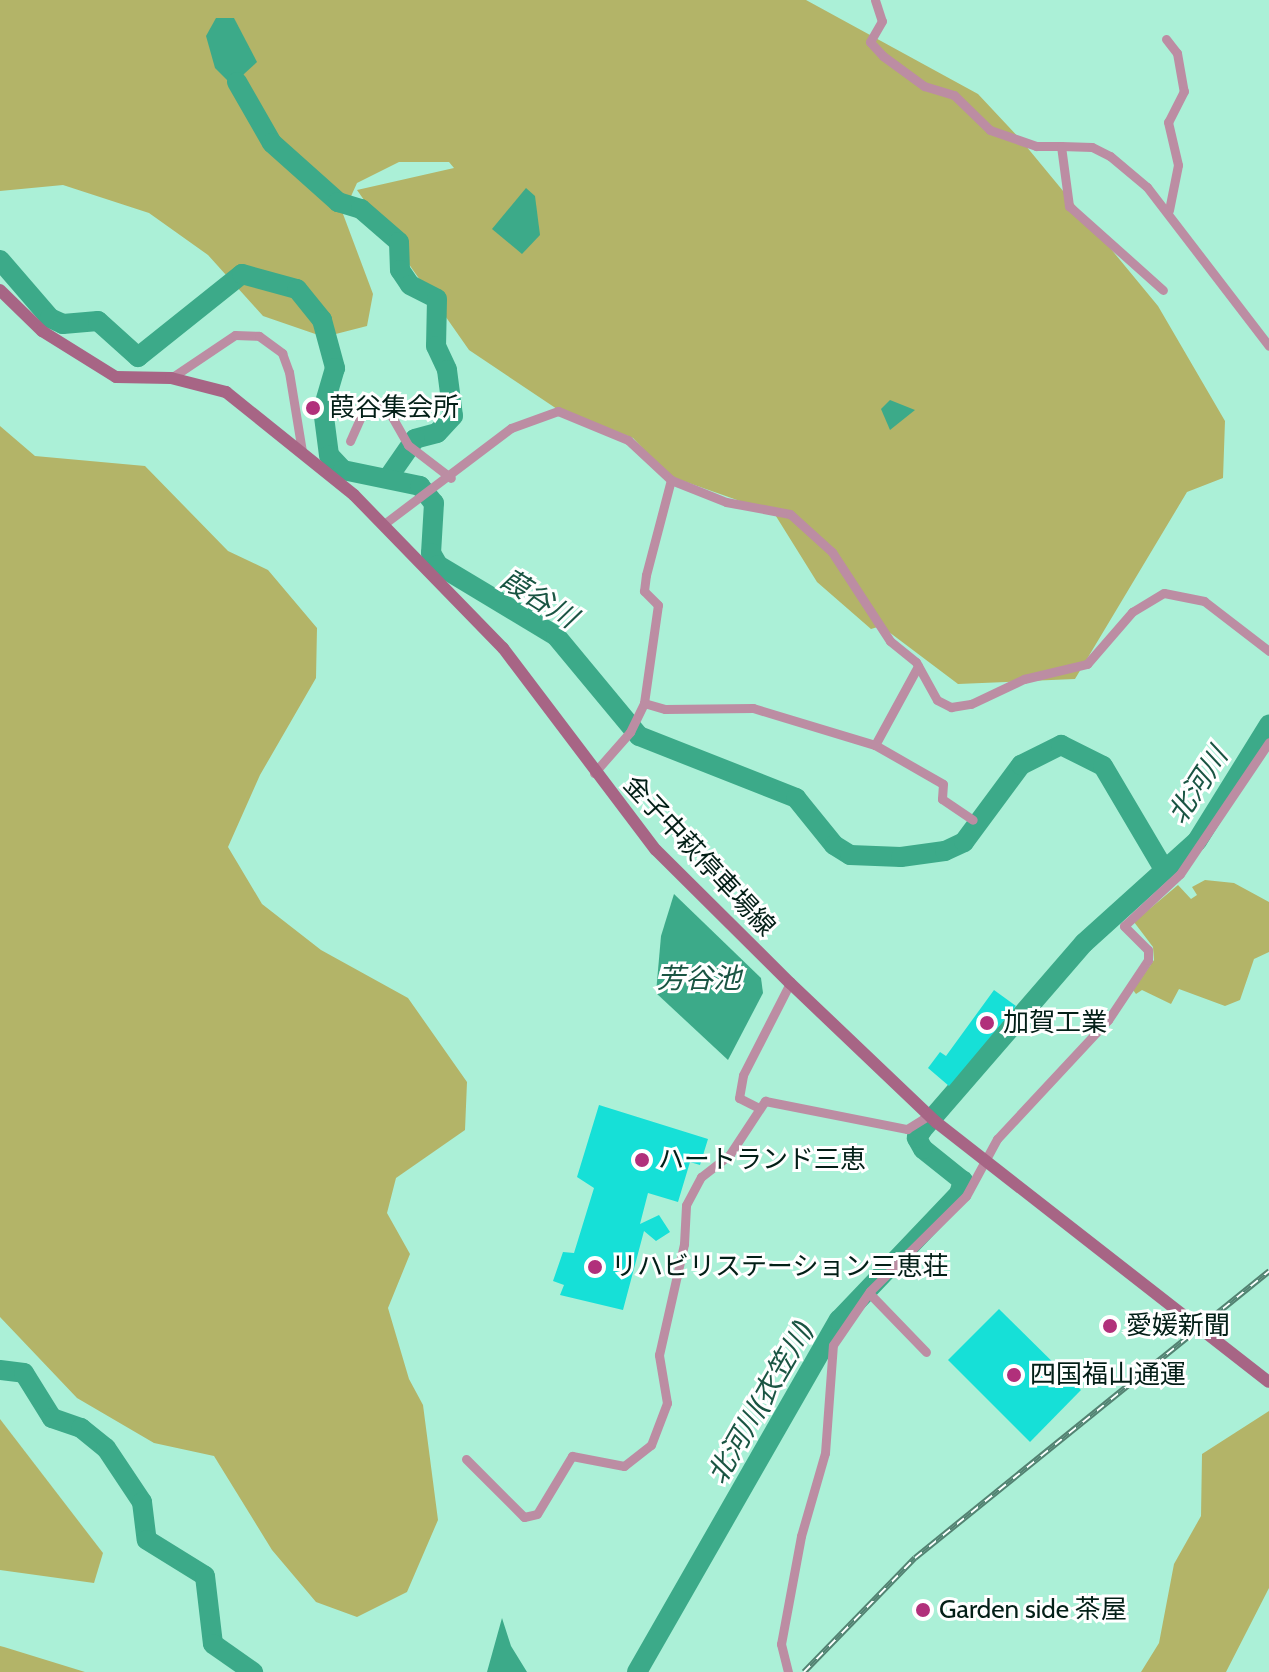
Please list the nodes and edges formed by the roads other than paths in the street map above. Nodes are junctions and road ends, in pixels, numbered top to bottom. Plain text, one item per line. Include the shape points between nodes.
1 (875, 0) edge
2 (1166, 39) dead end
3 (1061, 146) junction
4 (1169, 210) junction
5 (0, 290) edge
6 (1163, 290) dead end
7 (1269, 346) edge
8 (171, 378) junction
9 (350, 441) dead end
10 (302, 451) junction
11 (451, 478) junction
12 (671, 480) junction
13 (384, 524) junction
14 (1269, 651) edge
15 (918, 666) junction
16 (644, 703) junction
17 (1269, 742) edge
18 (875, 745) junction
19 (594, 773) junction
20 (973, 820) dead end
21 (790, 983) junction
22 (757, 1107) junction
23 (932, 1118) junction
24 (982, 1159) junction
25 (869, 1293) junction
26 (926, 1352) dead end
27 (1269, 1382) edge
28 (466, 1459) dead end
29 (788, 1672) edge

1 - 3 street via 882,21 870,42 883,56 924,86 954,95 990,130 1036,146
2 - 4 street via 1177,53 1184,91 1168,122 1178,165
3 - 4 street via 1092,147 1110,156
3 - 6 street via 1069,206
4 - 7 street via 1184,240
5 - 8 main road, 金子中萩停車場線 via 42,331 96,367 143,381
8 - 10 main road, 金子中萩停車場線 via 226,392
8 - 10 street via 235,335 259,336 282,353
9 - 11 street via 365,408 387,408 411,448
10 - 13 main road, 金子中萩停車場線
11 - 12 street via 511,428 558,411 628,440
11 - 13 street
12 - 15 street via 726,502 790,514 832,552 890,641
12 - 16 street via 644,591 658,605
13 - 19 main road, 金子中萩停車場線 via 503,648
14 - 15 street via 1204,601 1164,593 1132,612 1087,664 1024,679 961,708 937,700
15 - 18 street
16 - 18 street via 769,711
16 - 19 street via 630,732
17 - 24 street via 1180,874 1124,926 1149,954 1108,1020
18 - 20 street via 943,784 942,799
19 - 21 main road, 金子中萩停車場線 via 656,850
21 - 22 street via 743,1075 739,1098
21 - 23 main road, 金子中萩停車場線
22 - 23 street via 775,1099 799,1112 907,1129
22 - 28 street via 730,1154 701,1177 686,1205 684,1244 659,1355 667,1403 651,1445 624,1466 572,1456 537,1514 524,1517
23 - 24 main road, 金子中萩停車場線
24 - 25 street via 958,1206
24 - 27 main road, 金子中萩停車場線
25 - 26 street
25 - 29 street via 828,1362 825,1453 801,1536 781,1644

